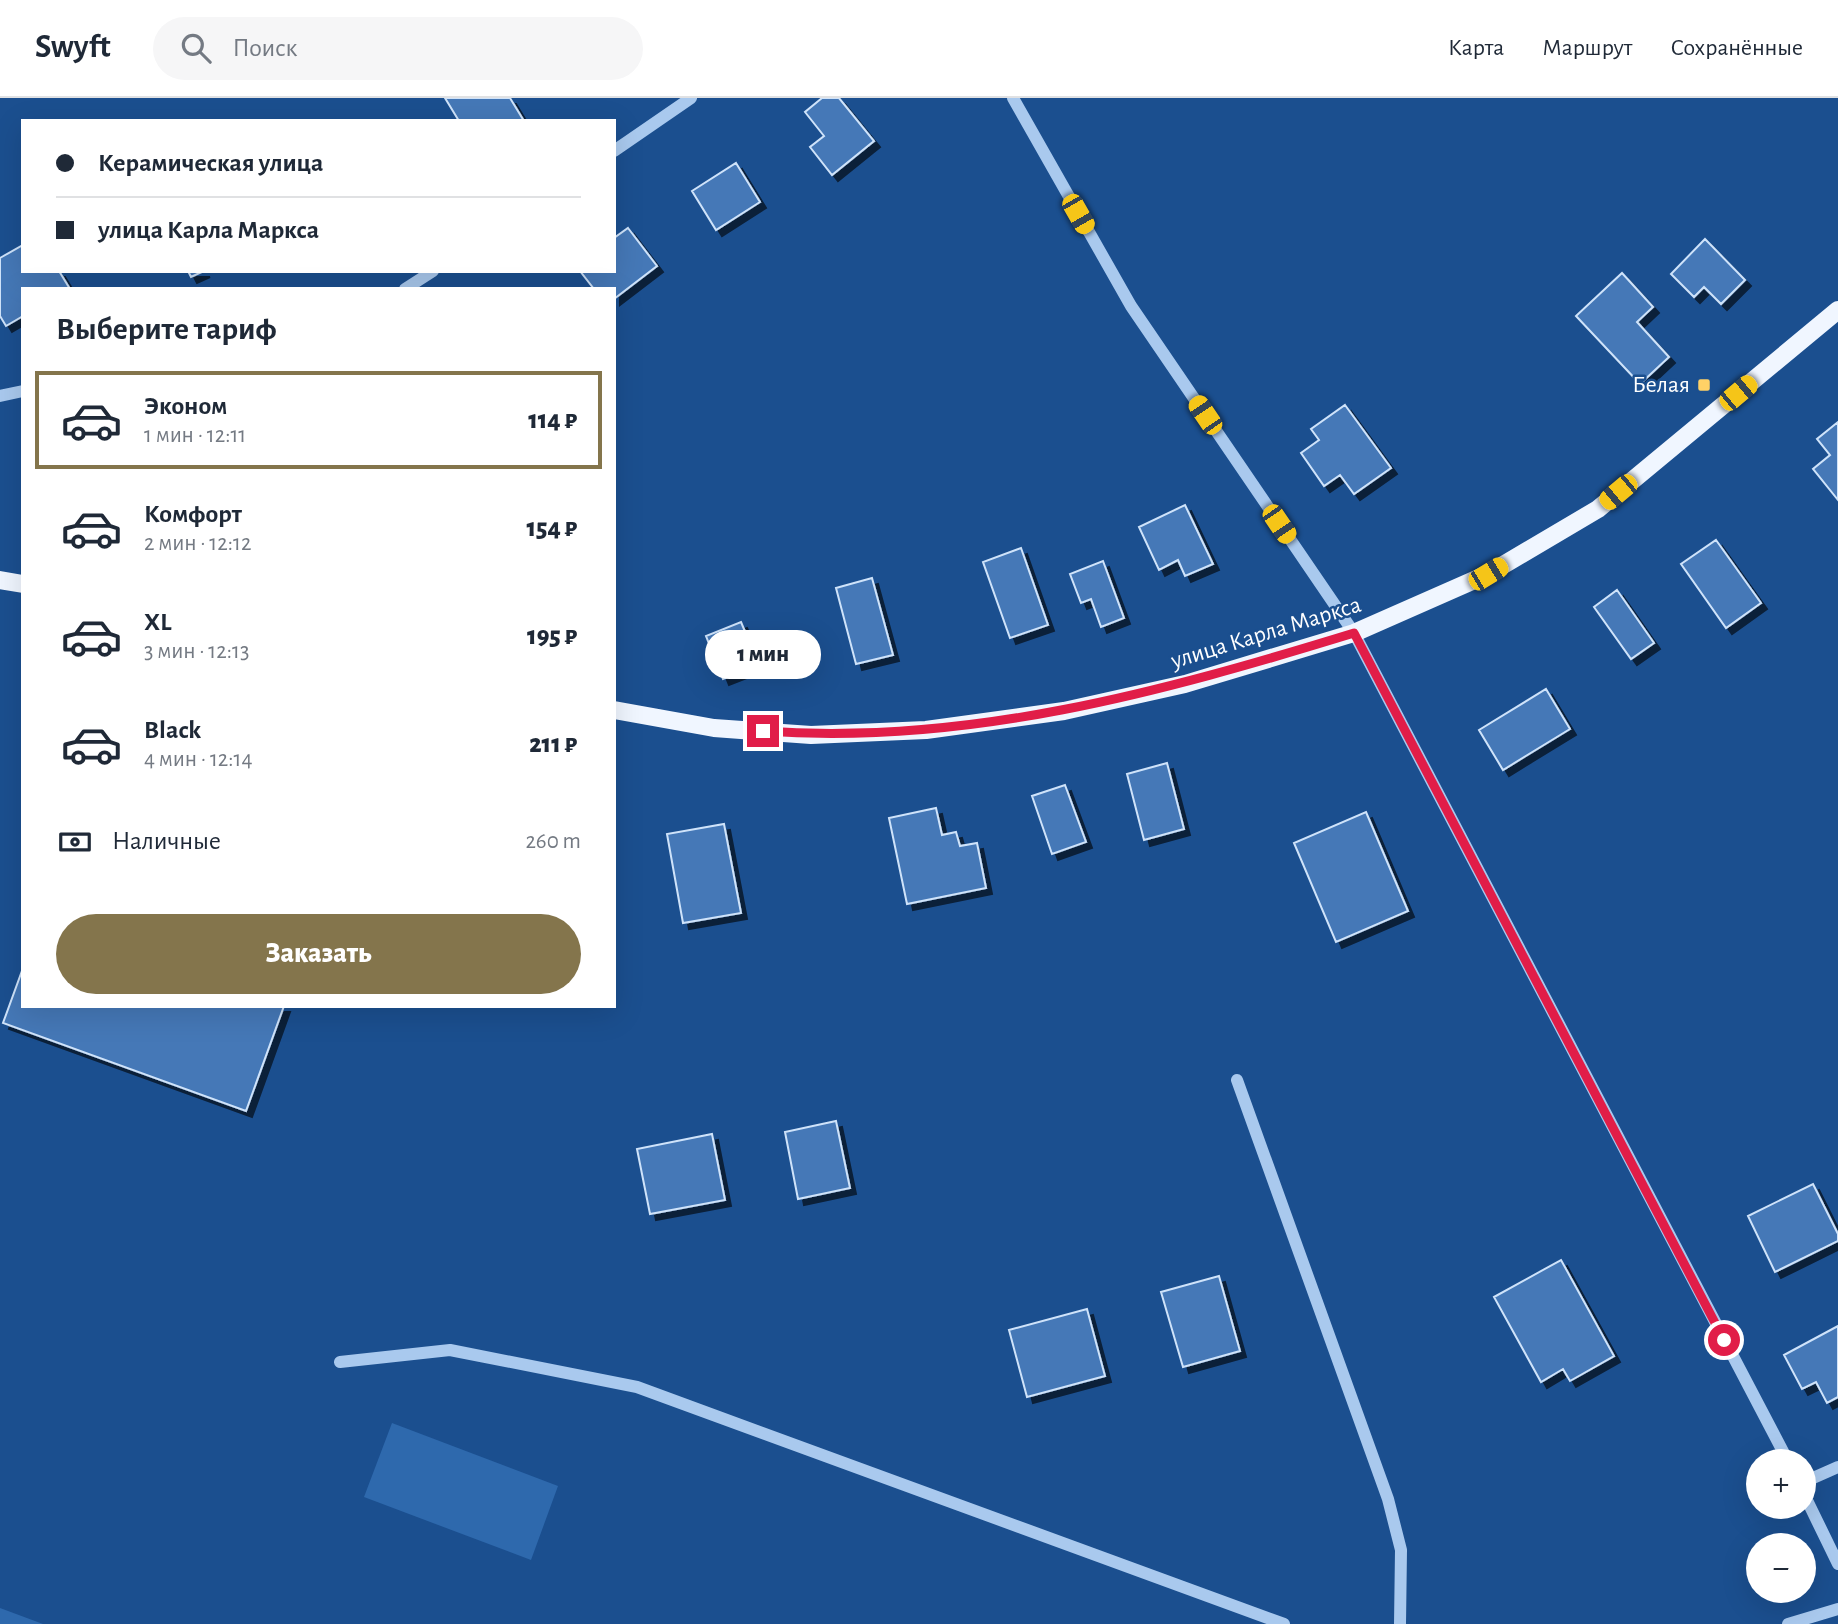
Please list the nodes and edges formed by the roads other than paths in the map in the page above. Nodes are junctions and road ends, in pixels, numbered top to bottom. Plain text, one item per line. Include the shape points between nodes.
1 (691, 98) edge
2 (1013, 98) edge
3 (616, 151) edge
4 (430, 273) edge
5 (408, 287) edge
6 (1838, 310) edge
7 (21, 391) edge
8 (0, 396) edge
9 (0, 580) edge
10 (21, 584) edge
11 (1354, 633) junction
12 (616, 710) edge
13 (1237, 1080) dead end
14 (340, 1362) dead end
15 (1781, 1449) edge
16 (1838, 1467) edge
17 (1816, 1477) edge
18 (1816, 1519) edge
19 (1838, 1564) edge
20 (1838, 1609) edge
21 (1284, 1624) edge
22 (1400, 1624) edge
23 (1788, 1624) edge

1 - 3 street
2 - 11 street via 1131,306
4 - 5 street
6 - 11 main road, улица Карла Маркса via 1598,509 1488,574
7 - 8 street
9 - 10 main road
11 - 12 main road, улица Карла Маркса via 1172,687 1064,711 926,730 798,734 714,728
11 - 15 street
13 - 22 street via 1388,1499 1401,1550
14 - 21 street via 450,1350 637,1387
16 - 17 street
18 - 19 street
20 - 23 street

